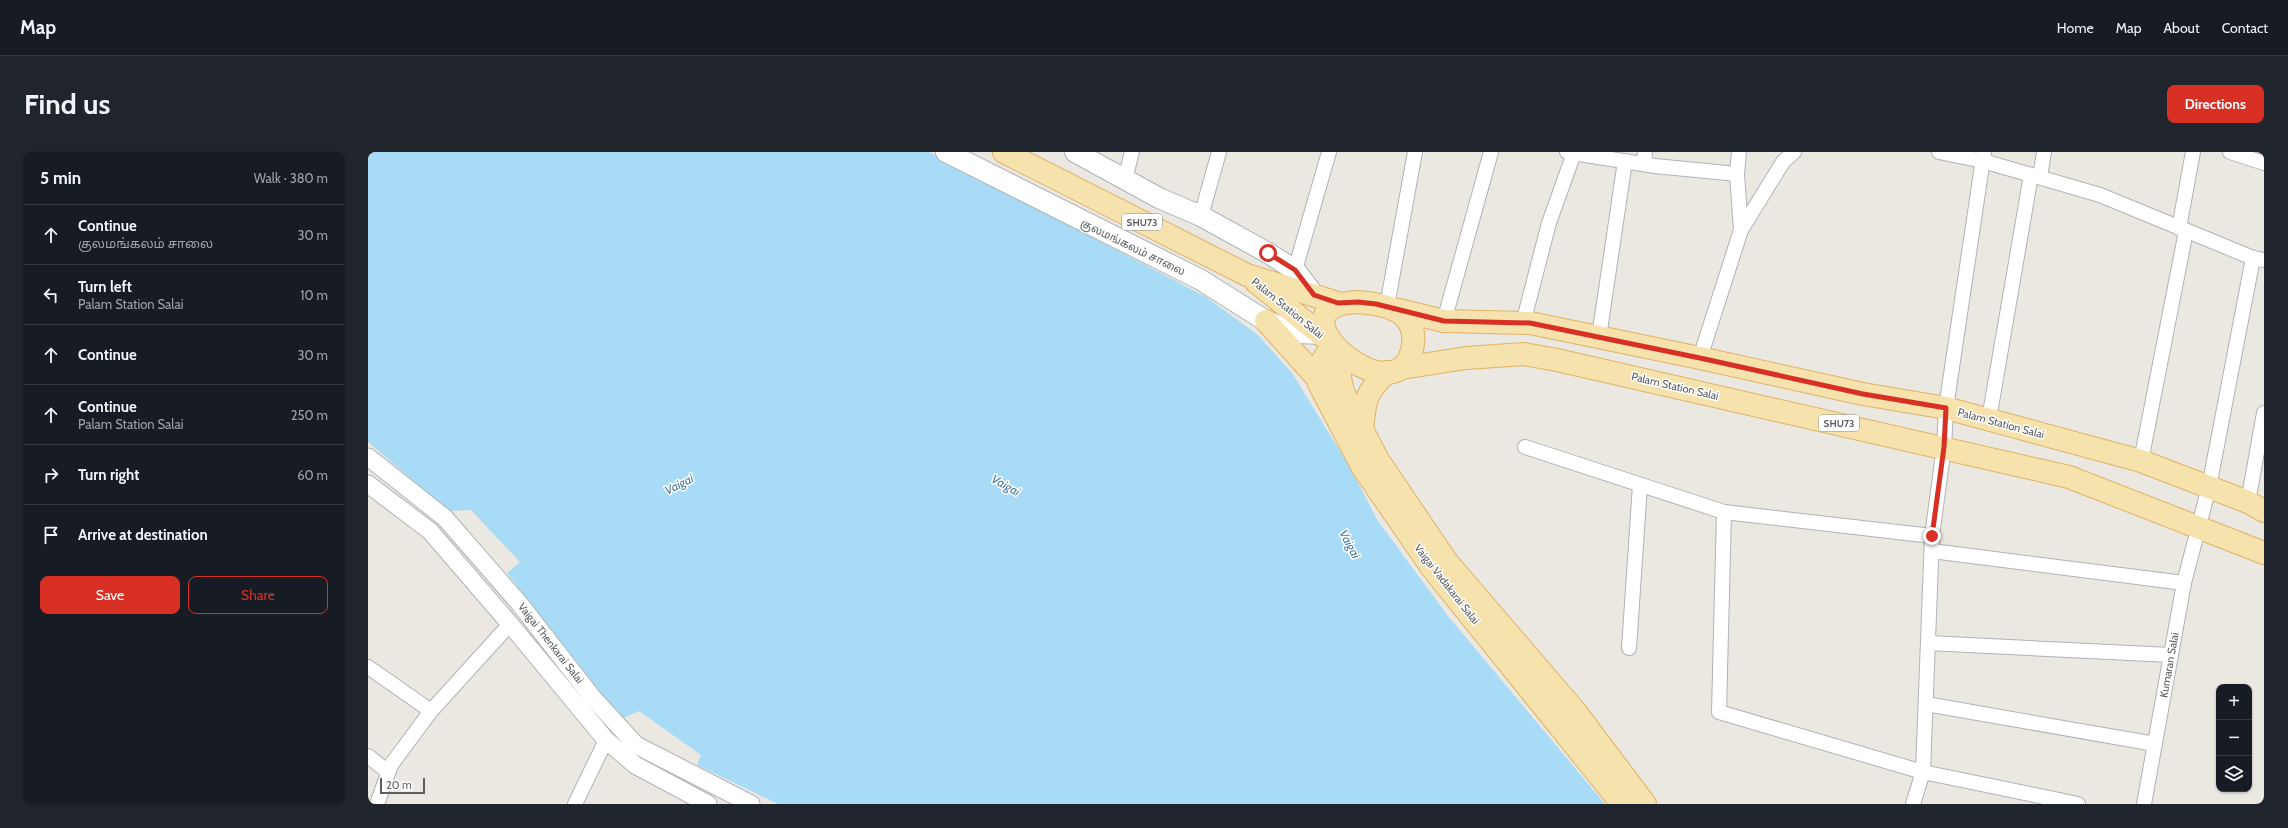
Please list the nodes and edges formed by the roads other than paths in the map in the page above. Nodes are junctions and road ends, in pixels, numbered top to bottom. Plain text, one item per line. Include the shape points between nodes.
1 (946, 152) edge
2 (1004, 152) edge
3 (1075, 152) edge
4 (1132, 152) edge
5 (1219, 152) edge
6 (1329, 152) edge
7 (1415, 152) edge
8 (1492, 152) edge
9 (1570, 152) edge
10 (1739, 152) edge
11 (1794, 152) edge
12 (1940, 152) edge
13 (2044, 152) edge
14 (2193, 152) edge
15 (2230, 152) edge
16 (1983, 156) edge
17 (1644, 158) edge
18 (1625, 161) junction
19 (2264, 163) edge
20 (1737, 174) junction
21 (2036, 176) junction
22 (1125, 179) junction
23 (1200, 216) junction
24 (2183, 229) junction
25 (1741, 230) junction
26 (2258, 259) edge
27 (1295, 270) junction
28 (1247, 275) junction
29 (1314, 295) junction
30 (1338, 303) junction
31 (1393, 308) junction
32 (1266, 321) junction
33 (1444, 321) junction
34 (1523, 323) junction
35 (1598, 337) junction
36 (1331, 344) junction
37 (1700, 358) junction
38 (1394, 370) junction
39 (1319, 380) junction
40 (1946, 408) junction
41 (2264, 413) edge
42 (1989, 419) junction
43 (1362, 430) junction
44 (1524, 447) dead end
45 (1944, 447) junction
46 (368, 457) edge
47 (2141, 461) junction
48 (368, 484) edge
49 (1640, 485) junction
50 (2209, 487) junction
51 (2256, 507) edge
52 (1724, 512) junction
53 (2198, 527) junction
54 (1932, 536) junction
55 (1932, 551) junction
56 (2264, 553) edge
57 (2184, 583) junction
58 (510, 624) junction
59 (1928, 643) junction
60 (1629, 648) dead end
61 (2171, 655) junction
62 (368, 667) edge
63 (1926, 704) junction
64 (431, 711) junction
65 (606, 740) junction
66 (2155, 744) junction
67 (368, 756) edge
68 (388, 772) junction
69 (1923, 772) junction
70 (377, 804) edge
71 (574, 804) edge
72 (708, 804) edge
73 (751, 804) edge
74 (1622, 804) edge
75 (1645, 804) edge
76 (1913, 804) edge
77 (2078, 804) edge
78 (2144, 804) edge

1 - 32 main road, குலமங்கலம் சாலை via 1201,280
2 - 28 main road, Palam Station Salai / SHU73
3 - 22 main road
4 - 22 street
5 - 23 street
6 - 27 street
7 - 31 street
8 - 33 street
9 - 18 street
9 - 34 street
10 - 20 street
11 - 25 street via 1784,162
12 - 16 street
13 - 21 street
14 - 24 street
15 - 19 street
16 - 21 street
16 - 40 street
17 - 18 street
17 - 20 street
18 - 35 street
20 - 25 street
21 - 24 street via 2100,195
21 - 42 street
22 - 23 main road
23 - 27 main road
24 - 26 street
24 - 47 street
25 - 37 street
26 - 50 street, Kumaran Salai
27 - 29 main road
28 - 29 main road, Palam Station Salai / SHU73
28 - 36 main road, Palam Station Salai / SHU73
29 - 30 main road, Palam Station Salai / SHU73
30 - 31 main road, SHU73 via 1358,302
30 - 36 main road via 1329,310 1325,320
31 - 33 main road, Palam Station Salai / SHU73
31 - 38 main road via 1410,324 1414,340 1410,355
32 - 36 main road, குலமங்கலம் சாலை
32 - 39 main road, Vaigai Vadakarai Salai
33 - 34 main road, Palam Station Salai / SHU73
34 - 35 main road, Palam Station Salai / SHU73
35 - 37 main road, Palam Station Salai / SHU73
36 - 38 main road, SHU73 via 1361,366
36 - 39 main road via 1318,371
36 - 43 main road, Vaigai Vadakarai Salai via 1343,392
37 - 40 main road, Palam Station Salai / SHU73 via 1863,394
38 - 43 main road via 1374,385 1368,395
38 - 45 main road, Palam Station Salai / SHU73 via 1466,358 1524,354
39 - 74 main road, Vaigai Vadakarai Salai via 1363,468 1432,568
40 - 42 main road, Palam Station Salai / SHU73
40 - 45 street
41 - 51 street
42 - 47 main road, Palam Station Salai / SHU73
43 - 75 main road, Vaigai Vadakarai Salai via 1378,460 1447,562 1575,711
44 - 49 street
45 - 53 main road, Palam Station Salai / SHU73 via 2069,477
45 - 54 street
46 - 73 street, Vaigai Thenkarai Salai via 445,518 519,603 593,698 636,745
47 - 50 main road, Palam Station Salai / SHU73
48 - 58 street, Vaigai Thenkarai Salai via 430,531
49 - 52 street
49 - 60 street
50 - 51 main road, Palam Station Salai / SHU73
50 - 53 street, Kumaran Salai
52 - 54 street
52 - 69 street via 1719,712
53 - 56 main road, Palam Station Salai / SHU73
53 - 57 street, Kumaran Salai
54 - 55 street
55 - 57 street
55 - 59 street
57 - 61 street, Kumaran Salai
58 - 64 street
58 - 65 street, Vaigai Thenkarai Salai
59 - 61 street
59 - 63 street
61 - 66 street, Kumaran Salai
62 - 64 street
63 - 66 street
63 - 69 street
64 - 68 street
65 - 71 street
65 - 72 street, Vaigai Thenkarai Salai via 635,765
66 - 78 street, Kumaran Salai
67 - 68 street
68 - 70 street
69 - 76 street
69 - 77 street

